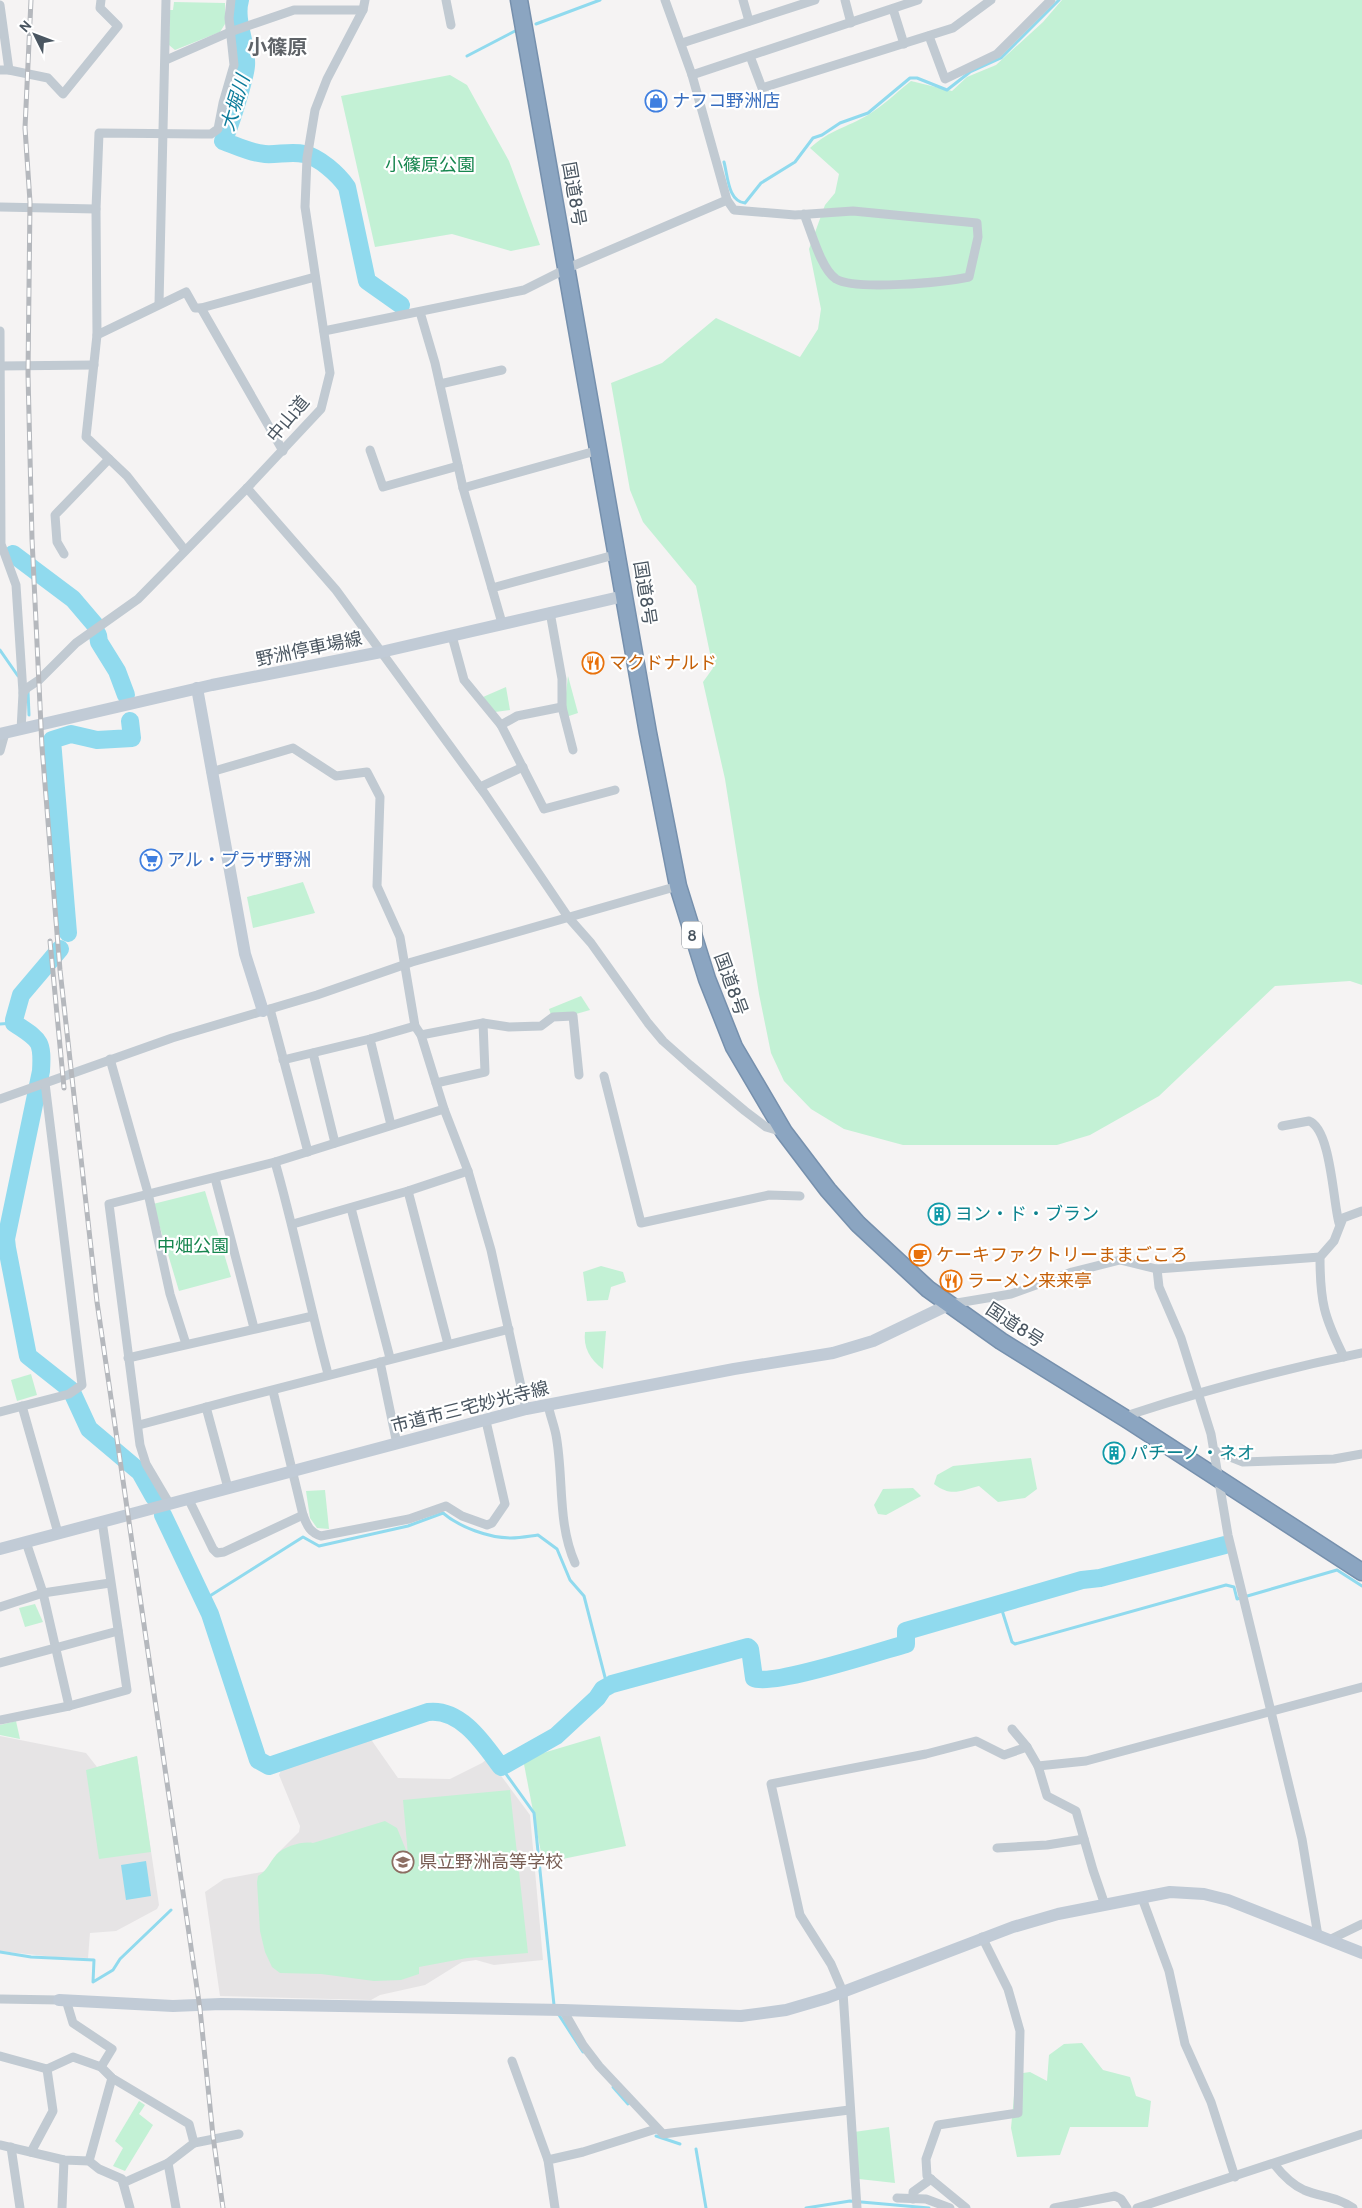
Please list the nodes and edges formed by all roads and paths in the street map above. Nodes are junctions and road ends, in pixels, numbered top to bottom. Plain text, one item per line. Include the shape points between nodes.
1 (101, 0) edge
2 (166, 0) edge
3 (231, 0) edge
4 (292, 0) edge
5 (365, 0) edge
6 (446, 0) edge
7 (519, 0) edge
8 (665, 0) edge
9 (743, 0) edge
10 (815, 0) edge
11 (845, 0) edge
12 (918, 0) edge
13 (991, 0) edge
14 (1051, 0) edge
15 (803, 2) edge
16 (0, 5) edge
17 (893, 9) junction
18 (294, 10) junction
19 (362, 10) junction
20 (749, 21) junction
21 (851, 23) junction
22 (451, 25) dead end
23 (233, 31) junction
24 (929, 36) junction
25 (682, 43) junction
26 (904, 44) junction
27 (750, 56) junction
28 (166, 60) junction
29 (5, 70) edge
30 (692, 76) junction
31 (163, 133) junction
32 (726, 200) junction
33 (0, 207) edge
34 (96, 209) junction
35 (804, 214) junction
36 (568, 268) junction
37 (315, 277) junction
38 (159, 304) junction
39 (201, 308) junction
40 (420, 312) junction
41 (0, 331) edge
42 (324, 331) junction
43 (96, 335) junction
44 (94, 364) junction
45 (0, 366) edge
46 (502, 370) dead end
47 (440, 384) junction
48 (370, 450) dead end
49 (599, 450) junction
50 (283, 451) junction
51 (109, 459) junction
52 (458, 466) junction
53 (247, 488) junction
54 (463, 488) junction
55 (184, 549) junction
56 (64, 554) dead end
57 (618, 554) junction
58 (492, 588) junction
59 (624, 596) junction
60 (550, 612) junction
61 (502, 624) junction
62 (452, 636) junction
63 (381, 652) junction
64 (198, 688) junction
65 (23, 693) junction
66 (562, 707) junction
67 (501, 725) junction
68 (21, 730) junction
69 (3, 734) edge
70 (573, 750) dead end
71 (0, 751) edge
72 (523, 767) junction
73 (211, 772) junction
74 (480, 788) junction
75 (615, 790) dead end
76 (678, 886) junction
77 (568, 917) junction
78 (403, 965) junction
79 (267, 1010) junction
80 (483, 1023) junction
81 (415, 1026) junction
82 (421, 1035) junction
83 (370, 1040) junction
84 (313, 1053) junction
85 (110, 1059) junction
86 (284, 1060) junction
87 (578, 1075) dead end
88 (604, 1076) dead end
89 (45, 1083) junction
90 (436, 1083) junction
91 (0, 1099) edge
92 (444, 1109) junction
93 (392, 1125) junction
94 (1282, 1126) dead end
95 (784, 1132) junction
96 (335, 1143) junction
97 (308, 1152) junction
98 (275, 1162) junction
99 (468, 1171) junction
100 (215, 1178) junction
101 (408, 1191) junction
102 (148, 1193) junction
103 (800, 1196) dead end
104 (351, 1208) junction
105 (1362, 1211) edge
106 (1339, 1223) junction
107 (293, 1224) junction
108 (1320, 1257) junction
109 (1157, 1269) junction
110 (948, 1305) junction
111 (313, 1316) junction
112 (254, 1328) junction
113 (509, 1329) junction
114 (186, 1344) junction
115 (448, 1344) junction
116 (1362, 1353) edge
117 (1344, 1357) junction
118 (128, 1358) junction
119 (390, 1358) junction
120 (380, 1362) junction
121 (328, 1374) junction
122 (273, 1391) junction
123 (1198, 1393) junction
124 (548, 1405) junction
125 (22, 1406) junction
126 (206, 1407) junction
127 (526, 1409) junction
128 (0, 1412) edge
129 (1128, 1420) junction
130 (486, 1421) junction
131 (139, 1425) junction
132 (397, 1444) junction
133 (1215, 1451) junction
134 (1362, 1454) edge
135 (293, 1470) junction
136 (1217, 1478) junction
137 (228, 1488) junction
138 (188, 1498) junction
139 (169, 1503) junction
140 (303, 1515) junction
141 (102, 1521) junction
142 (58, 1533) junction
143 (26, 1542) junction
144 (0, 1549) edge
145 (575, 1563) dead end
146 (1362, 1572) edge
147 (110, 1583) junction
148 (43, 1593) junction
149 (0, 1607) edge
150 (118, 1631) junction
151 (55, 1648) junction
152 (0, 1663) edge
153 (1362, 1687) edge
154 (69, 1706) junction
155 (1272, 1713) junction
156 (0, 1720) edge
157 (1012, 1729) dead end
158 (1027, 1747) junction
159 (1038, 1766) junction
160 (1084, 1839) junction
161 (997, 1848) dead end
162 (1142, 1898) junction
163 (1105, 1905) junction
164 (1362, 1924) edge
165 (982, 1937) junction
166 (1324, 1938) junction
167 (1362, 1953) edge
168 (843, 1992) junction
169 (0, 1999) edge
170 (62, 2000) junction
171 (563, 2010) junction
172 (0, 2056) edge
173 (512, 2060) dead end
174 (101, 2067) junction
175 (47, 2069) junction
176 (112, 2078) junction
177 (849, 2110) junction
178 (656, 2129) junction
179 (239, 2134) dead end
180 (1362, 2134) edge
181 (194, 2143) junction
182 (0, 2145) edge
183 (11, 2148) junction
184 (31, 2152) junction
185 (64, 2160) junction
186 (548, 2160) junction
187 (89, 2161) junction
188 (168, 2163) junction
189 (1274, 2164) junction
190 (1235, 2177) junction
191 (931, 2179) junction
192 (123, 2183) junction
193 (897, 2198) dead end
194 (913, 2199) junction
195 (945, 2207) edge
196 (20, 2208) edge
197 (62, 2208) edge
198 (130, 2208) edge
199 (176, 2208) edge
200 (555, 2208) edge
201 (857, 2208) edge
202 (966, 2208) edge
203 (1054, 2208) edge
204 (1127, 2208) edge
205 (1137, 2208) edge
206 (1353, 2208) edge

1 - 29 street via 100,8 118,26 63,94 48,78
2 - 28 street
3 - 23 street
4 - 18 street
5 - 19 street, 中山道
6 - 22 street
7 - 36 highway, 国道8号 / 8
8 - 25 street
9 - 20 street
10 - 15 street
11 - 21 street
12 - 17 street
13 - 24 street via 953,28
14 - 24 street via 997,54 945,79
15 - 20 street
16 - 29 street
17 - 21 street
17 - 26 street
18 - 19 street
18 - 23 street
19 - 37 street, 中山道 via 315,110 305,207
20 - 25 street
21 - 27 street
23 - 28 street
23 - 31 street via 234,65 218,129 211,134
24 - 26 street
25 - 30 street
26 - 27 street via 762,88
27 - 30 street
28 - 31 street
30 - 32 street
31 - 34 street via 99,133
31 - 38 street
32 - 35 street via 734,210
32 - 36 street
33 - 34 street
34 - 43 street
35 - 35 street via 852,211 977,223 978,237 969,277 860,285 836,279 824,265
36 - 40 street via 524,290
36 - 49 highway, 国道8号 / 8
37 - 39 street
37 - 42 street, 中山道
38 - 39 street via 186,292 195,308
38 - 43 street
39 - 50 street
40 - 42 street
40 - 47 street
41 - 45 street
42 - 50 street, 中山道 via 330,373 324,401 315,417
43 - 44 street
44 - 45 street
44 - 51 street via 86,437
45 - 65 street via 1,544 16,585
46 - 47 street
47 - 52 street
48 - 52 street via 383,487
49 - 54 street
49 - 57 highway, 国道8号 / 8
50 - 53 street, 中山道
51 - 55 street via 127,476
51 - 56 street via 56,516 57,542
52 - 54 street
53 - 55 street, 中山道
53 - 63 street via 336,590
54 - 58 street
55 - 65 street, 中山道 via 138,598 64,653 42,678
57 - 58 street
57 - 59 highway, 国道8号 / 8
58 - 61 street
59 - 60 street, 野洲停車場線
59 - 76 highway, 国道8号 / 8
60 - 61 street, 野洲停車場線
60 - 66 street via 562,679
61 - 62 street, 野洲停車場線
62 - 63 street, 野洲停車場線
62 - 67 street via 464,680
63 - 64 street, 野洲停車場線
63 - 74 street
64 - 68 street, 野洲停車場線
64 - 73 street
65 - 68 street
66 - 67 street via 517,716
66 - 70 street
67 - 72 street
68 - 69 street, 野洲停車場線
69 - 71 street
72 - 74 street
72 - 75 street via 544,810
73 - 78 street via 293,748 336,776 367,772 380,797 377,886 400,937
73 - 79 street via 245,954
74 - 77 street
76 - 77 street
76 - 95 highway, 国道8号 / 8 via 734,1047
77 - 78 street
77 - 95 street via 663,1041 766,1127
78 - 79 street
78 - 81 street
79 - 85 street
79 - 86 street
80 - 82 street
80 - 87 street via 541,1026 553,1018 573,1016
80 - 90 street via 485,1072
81 - 82 street
81 - 83 street
82 - 90 street
83 - 84 street
83 - 93 street
84 - 86 street
84 - 96 street
85 - 89 street
85 - 102 street
86 - 97 street
88 - 103 street via 641,1223 769,1195
89 - 91 street
89 - 125 street via 82,1385 72,1392
90 - 92 street
92 - 93 street
92 - 99 street
93 - 96 street
94 - 106 street via 1309,1121 1320,1129
95 - 110 highway, 国道8号 / 8 via 858,1224
96 - 97 street
97 - 98 street
98 - 100 street
98 - 107 street
99 - 101 street
99 - 113 street
100 - 102 street
100 - 112 street
101 - 104 street
101 - 115 street
102 - 114 street via 170,1294
102 - 118 street via 108,1204
104 - 107 street
104 - 119 street
105 - 106 street via 1350,1214
106 - 108 street via 1334,1242
107 - 111 street
108 - 109 street
108 - 117 street via 1320,1296
109 - 110 street via 1120,1260 1072,1272 1011,1294
109 - 123 street via 1159,1287
110 - 124 street, 市道市三宅妙光寺線 via 873,1341 833,1353
110 - 129 highway, 国道8号 / 8
111 - 112 street
111 - 121 street
112 - 114 street
113 - 115 street
113 - 127 street
114 - 118 street
115 - 119 street
116 - 117 street
117 - 123 street via 1280,1370
118 - 131 street
119 - 120 street
120 - 121 street
120 - 132 street
121 - 122 street
122 - 126 street
122 - 135 street
123 - 129 street via 1132,1414
123 - 133 street
124 - 127 street, 市道市三宅妙光寺線
124 - 145 street via 556,1435 564,1528
125 - 128 street
125 - 142 street
126 - 131 street
126 - 137 street
127 - 130 street, 市道市三宅妙光寺線
129 - 136 highway, 国道8号 / 8
130 - 132 street, 市道市三宅妙光寺線
130 - 140 street via 505,1504 492,1523 487,1525 462,1516 446,1506 409,1520 321,1536 308,1527
131 - 139 street via 140,1445 146,1464
132 - 135 street, 市道市三宅妙光寺線
133 - 134 street via 1244,1462 1334,1459
133 - 136 street
135 - 137 street, 市道市三宅妙光寺線
135 - 140 street
136 - 146 highway, 国道8号 / 8
136 - 155 street via 1229,1541
137 - 138 street, 市道市三宅妙光寺線
138 - 139 street, 市道市三宅妙光寺線
138 - 140 street via 212,1549 217,1553
139 - 141 street, 市道市三宅妙光寺線
141 - 142 street, 市道市三宅妙光寺線
141 - 147 street
142 - 143 street, 市道市三宅妙光寺線
143 - 144 street, 市道市三宅妙光寺線
143 - 148 street
147 - 148 street
147 - 150 street
148 - 149 street
148 - 151 street
150 - 151 street
150 - 154 street via 126,1690
151 - 152 street
151 - 154 street
153 - 155 street
154 - 156 street
155 - 159 street via 1086,1761
155 - 166 street
157 - 158 street
158 - 159 street
158 - 168 street via 1004,1755 976,1740 926,1754 771,1784 800,1915 831,1964
159 - 160 street via 1047,1796 1076,1812
160 - 161 street
160 - 163 street
162 - 163 street
162 - 166 street via 1170,1892 1204,1894 1228,1900
162 - 190 street via 1169,1971 1185,2044 1211,2102
163 - 165 street via 1058,1914
164 - 166 street
165 - 168 street
165 - 191 street via 1008,1989 1020,2031 1018,2114 938,2125 926,2159 925,2168
166 - 167 street
168 - 171 street via 786,2010 741,2016
168 - 177 street
169 - 170 street
170 - 171 street via 173,2006
170 - 174 street via 73,2023 112,2048
171 - 178 street via 583,2045
172 - 175 street
173 - 186 street
174 - 175 street via 73,2057
174 - 176 street
175 - 184 street via 53,2111
176 - 181 street via 190,2124
176 - 187 street
177 - 178 street via 663,2134
177 - 201 street
178 - 186 street
179 - 181 street
180 - 189 street
181 - 188 street
182 - 183 street
183 - 184 street
183 - 196 street
184 - 185 street
185 - 187 street
185 - 197 street
186 - 200 street
187 - 192 street via 118,2176
188 - 192 street
188 - 199 street
189 - 190 street
189 - 206 street via 1303,2190 1331,2197
190 - 205 street
191 - 194 street via 913,2192
191 - 202 street
192 - 198 street
193 - 194 street
194 - 195 street via 926,2199
203 - 204 street via 1115,2196

